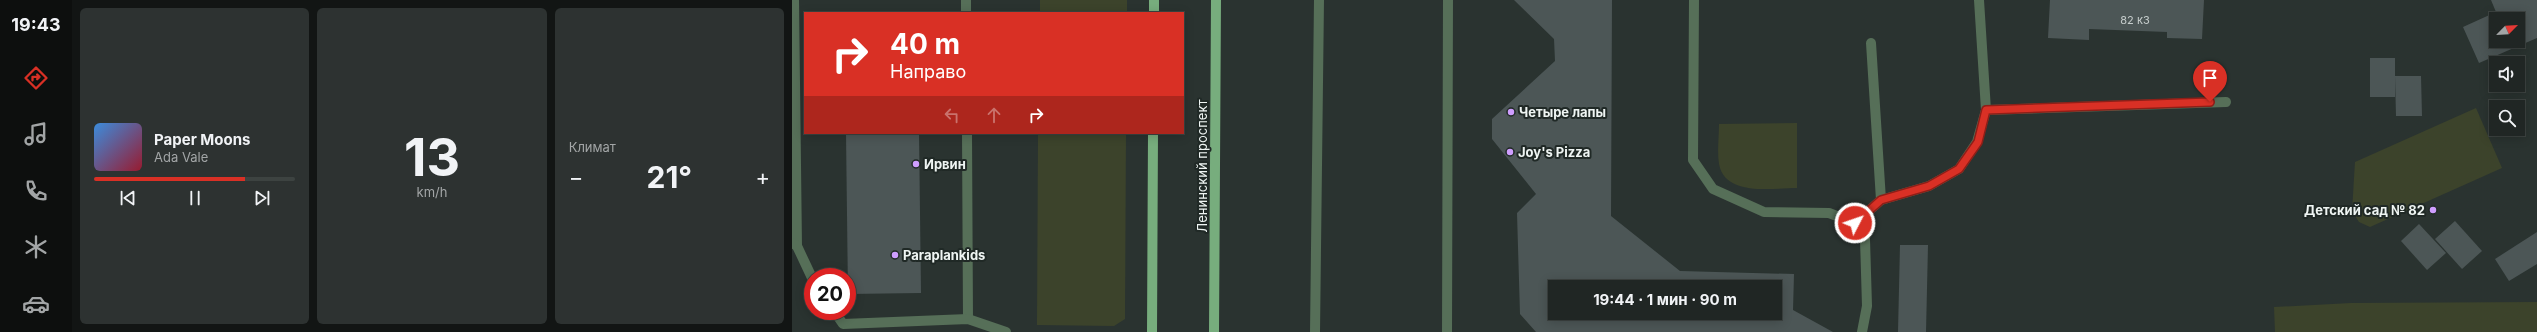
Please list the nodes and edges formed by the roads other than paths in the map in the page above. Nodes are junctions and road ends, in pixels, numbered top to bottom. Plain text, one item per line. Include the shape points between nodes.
1 (794, 0) edge
2 (966, 0) edge
3 (1154, 0) edge
4 (1216, 0) edge
5 (1319, 0) edge
6 (1448, 0) edge
7 (1694, 0) edge
8 (1979, 0) edge
9 (966, 12) edge
10 (1154, 12) edge
11 (1871, 43) dead end
12 (2226, 102) dead end
13 (1986, 110) junction
14 (967, 134) edge
15 (1153, 134) edge
16 (1881, 200) junction
17 (1855, 223) junction
18 (794, 245) edge
19 (806, 268) edge
20 (968, 319) junction
21 (843, 328) edge
22 (1006, 332) edge
23 (1152, 332) edge
24 (1214, 332) edge
25 (1315, 332) edge
26 (1447, 332) edge
27 (1862, 332) edge

1 - 18 street
2 - 9 street
3 - 10 main road
4 - 24 main road, Ленинский проспект
5 - 25 street
6 - 26 street
7 - 17 street via 1693,160 1713,189 1764,212 1829,213
8 - 13 street
11 - 16 street
12 - 13 street
13 - 16 street via 1978,142 1959,169 1929,186
14 - 20 street
15 - 23 main road
16 - 17 street
17 - 27 street via 1865,239 1867,306
18 - 19 street
20 - 21 street
20 - 22 street

